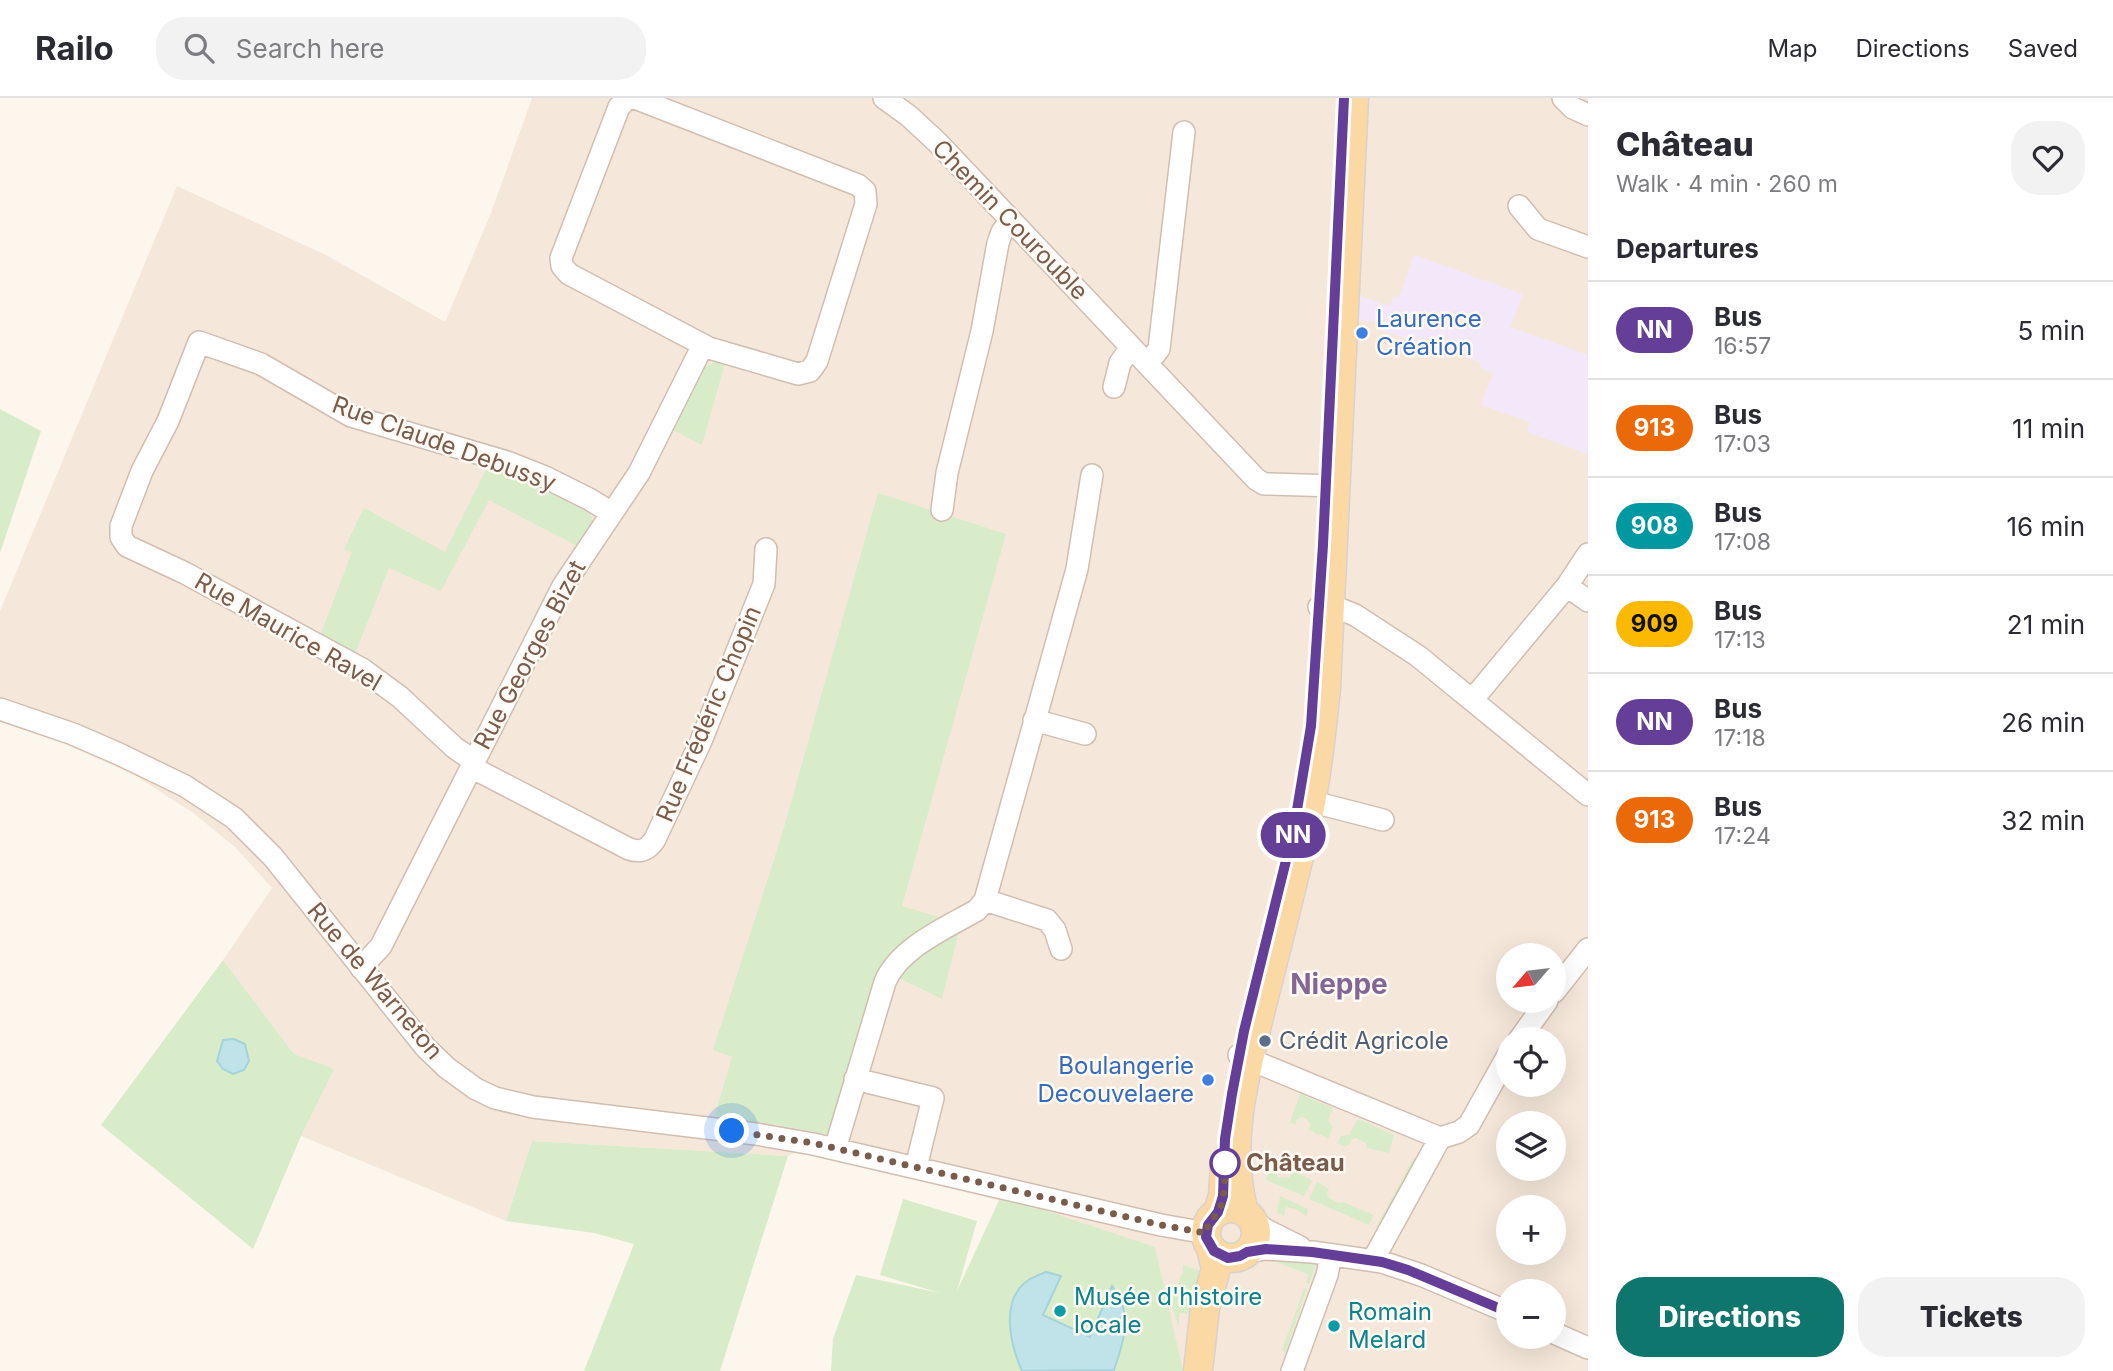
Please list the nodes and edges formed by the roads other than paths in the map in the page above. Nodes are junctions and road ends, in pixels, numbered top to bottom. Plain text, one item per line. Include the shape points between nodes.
1 (634, 98) edge
2 (884, 98) edge
3 (1344, 98) edge
4 (1354, 98) edge
5 (1563, 98) edge
6 (1588, 115) edge
7 (1184, 132) dead end
8 (1518, 206) dead end
9 (1011, 220) junction
10 (1588, 247) edge
11 (199, 341) joint
12 (703, 345) junction
13 (1131, 347) junction
14 (1147, 364) junction
15 (1114, 387) dead end
16 (1092, 475) dead end
17 (1330, 486) junction
18 (942, 510) dead end
19 (612, 513) junction
20 (765, 549) dead end
21 (1588, 554) edge
22 (1566, 586) junction
23 (1588, 601) edge
24 (1324, 608) junction
25 (1472, 699) junction
26 (0, 709) edge
27 (1034, 720) junction
28 (1085, 734) dead end
29 (472, 764) junction
30 (1588, 794) edge
31 (1317, 803) dead end
32 (1383, 820) dead end
33 (985, 900) junction
34 (1588, 948) edge
35 (1061, 949) dead end
36 (361, 968) junction
37 (1566, 976) edge
38 (1245, 1057) junction
39 (1496, 1077) edge
40 (855, 1079) junction
41 (1440, 1138) junction
42 (835, 1149) junction
43 (916, 1167) junction
44 (1226, 1225) junction
45 (1243, 1254) junction
46 (1322, 1254) junction
47 (1373, 1260) junction
48 (1496, 1307) edge
49 (1566, 1338) edge
50 (1588, 1348) edge
51 (1198, 1371) edge
52 (1210, 1371) edge
53 (1292, 1371) edge

1 - 12 street via 620,107 561,263 569,274
1 - 12 street via 858,185 867,195 812,369 798,374
2 - 9 street, Chemin Courouble via 926,131
3 - 17 main road
4 - 17 main road
5 - 6 street
7 - 14 street via 1159,349
8 - 10 street via 1538,229
9 - 13 street, Chemin Courouble
9 - 18 street via 998,243
11 - 19 street, Rue Claude Debussy via 261,365 351,416 507,462
11 - 29 street, Rue Maurice Ravel via 139,479 120,531 123,542 362,669 400,697
12 - 19 street, Rue Georges Bizet via 645,461
13 - 14 street, Chemin Courouble
13 - 15 street via 1120,363
14 - 17 street, Chemin Courouble via 1259,481
16 - 27 street via 1077,569
17 - 24 main road
19 - 29 street, Rue Georges Bizet via 563,586
20 - 29 street, Rue Frédéric Chopin via 764,584 692,762 647,849 629,849
21 - 22 street
22 - 23 street
22 - 25 street
24 - 25 street via 1355,615
24 - 38 main road via 1299,807
25 - 30 street
26 - 36 street, Rue de Warneton via 102,746 185,786 224,811 273,857
27 - 28 street
27 - 33 street
29 - 36 street, Rue Georges Bizet via 381,946
31 - 32 street
33 - 35 street via 1042,917 1055,930
33 - 40 street via 977,910 909,950 891,969
34 - 37 street
36 - 42 street, Rue de Warneton via 447,1068 495,1098
38 - 41 street
38 - 44 main road via 1225,1139
39 - 41 street via 1469,1125
40 - 42 street
40 - 43 street via 933,1098
41 - 47 street
42 - 43 street, Rue de Warneton
43 - 44 street, Rue de Warneton via 1161,1225
44 - 45 main road via 1224,1257
44 - 46 street, Rue de Warneton via 1276,1236
44 - 51 main road via 1205,1308
45 - 46 street via 1266,1249
45 - 52 main road via 1220,1296
46 - 47 street
46 - 53 street via 1327,1275
47 - 48 street
49 - 50 street

